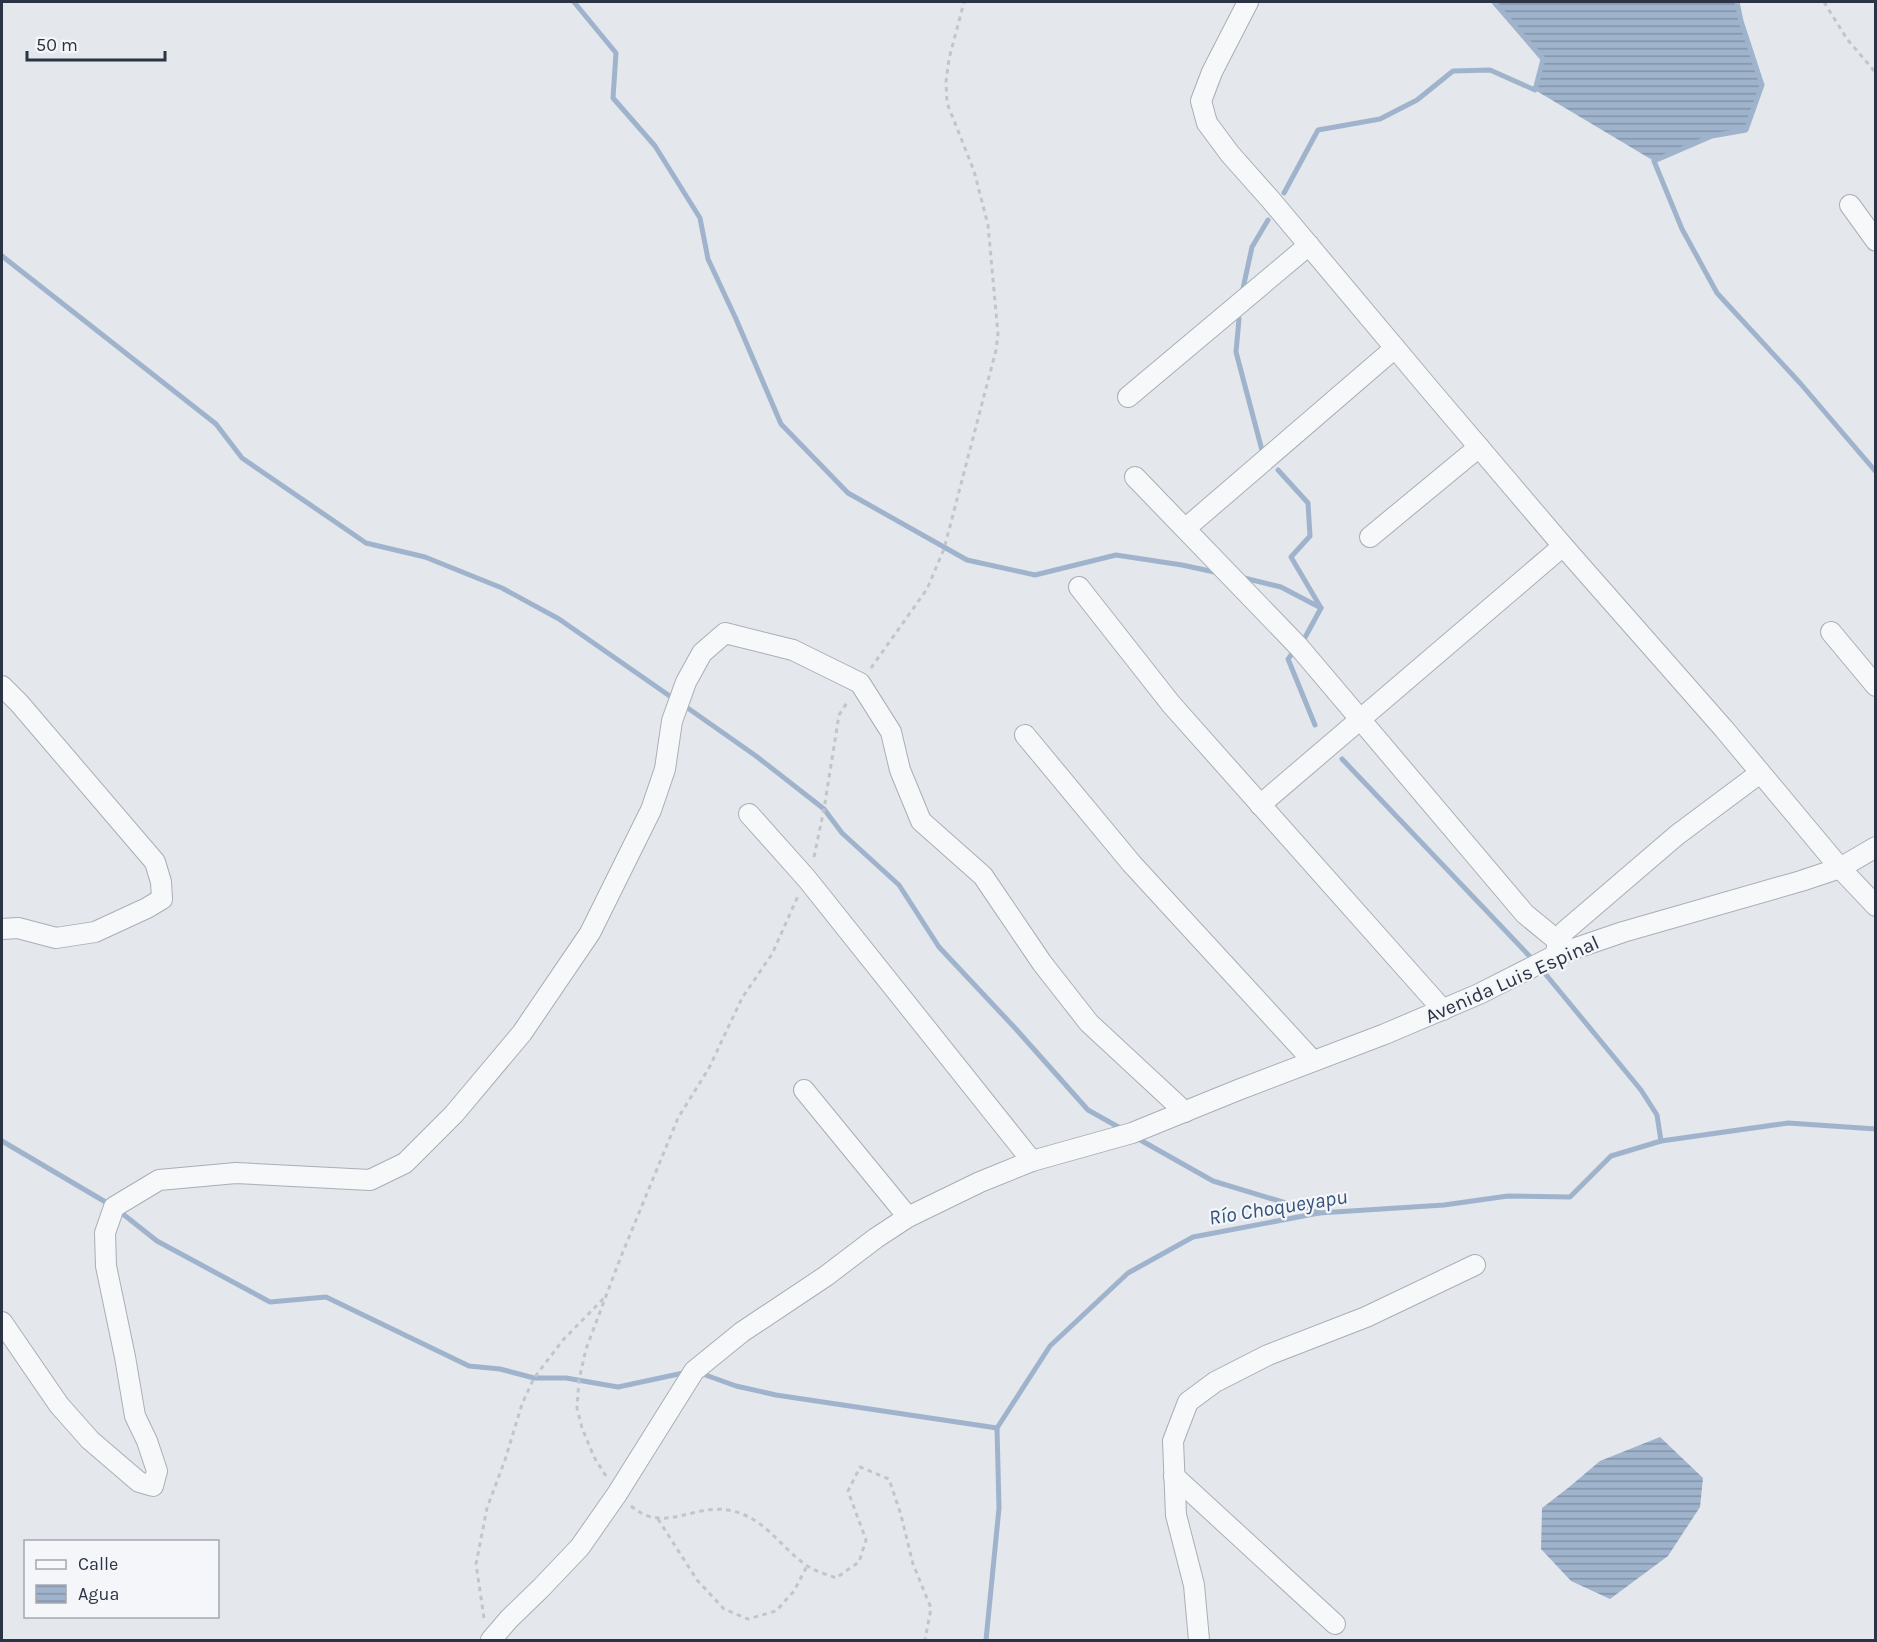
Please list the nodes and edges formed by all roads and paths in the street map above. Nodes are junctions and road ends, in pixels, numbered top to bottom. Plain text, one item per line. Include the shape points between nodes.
1 (964, 2) edge
2 (1248, 2) edge
3 (1824, 2) edge
4 (1875, 73) edge
5 (1850, 205) dead end
6 (1875, 241) edge
7 (1309, 245) junction
8 (1395, 348) junction
9 (1128, 397) dead end
10 (1479, 447) junction
11 (1135, 477) dead end
12 (1186, 528) junction
13 (1370, 537) dead end
14 (1563, 546) junction
15 (1079, 587) dead end
16 (1831, 632) dead end
17 (860, 682) junction
18 (2, 686) edge
19 (1875, 686) edge
20 (1360, 719) junction
21 (1025, 735) dead end
22 (1760, 773) junction
23 (1260, 805) junction
24 (748, 814) dead end
25 (1875, 848) edge
26 (1840, 868) junction
27 (807, 879) junction
28 (1875, 906) edge
29 (2, 929) edge
30 (1557, 948) junction
31 (1443, 1010) junction
32 (1313, 1061) junction
33 (804, 1090) dead end
34 (1185, 1112) junction
35 (1032, 1161) junction
36 (908, 1217) junction
37 (1475, 1266) dead end
38 (607, 1295) junction
39 (2, 1322) edge
40 (1174, 1476) junction
41 (617, 1494) junction
42 (658, 1519) junction
43 (807, 1566) junction
44 (484, 1619) dead end
45 (1335, 1624) dead end
46 (491, 1641) edge
47 (925, 1641) edge
48 (1199, 1641) edge

1 - 17 path via 949,59 947,103 974,171 988,225 998,334 996,350 944,549 927,589
2 - 7 street via 1201,101 1208,123 1230,154
3 - 4 path
5 - 6 street
7 - 8 street
7 - 9 street
8 - 10 street
8 - 12 street
10 - 13 street
10 - 14 street
11 - 12 street
12 - 20 street via 1299,646
14 - 20 street
14 - 22 street
15 - 23 street via 1171,704
16 - 19 street
17 - 27 path via 839,715 824,809
17 - 34 street via 891,732 900,770 921,821 983,876 1042,963 1089,1023
17 - 39 street via 793,650 724,633 702,653 672,721 665,769 651,810 590,933 522,1033 454,1114 405,1163 370,1180 236,1173 159,1180 114,1207 105,1233 106,1266 135,1416 157,1471 153,1486 139,1482 90,1440 59,1405
18 - 29 street via 155,862 162,899 95,932 56,938 18,928
20 - 23 street
20 - 30 street
21 - 32 street via 1132,864
22 - 26 street
22 - 30 street via 1677,835 1566,931
23 - 31 street
24 - 27 street
25 - 26 street, Avenida Luis Espinal
26 - 28 street
26 - 30 street, Avenida Luis Espinal
27 - 35 street
27 - 38 path via 772,954 742,998 709,1068 678,1118
30 - 31 street, Avenida Luis Espinal via 1479,994
31 - 32 street, Avenida Luis Espinal
32 - 34 street, Avenida Luis Espinal
33 - 36 street
34 - 35 street, Avenida Luis Espinal via 1132,1133
35 - 36 street, Avenida Luis Espinal
36 - 41 street, Avenida Luis Espinal via 742,1332 694,1371
37 - 40 street via 1366,1317 1268,1355 1215,1382 1188,1402 1173,1441
38 - 41 path via 586,1350 577,1408 594,1457
38 - 44 path via 563,1340 534,1378 522,1404 487,1508 476,1564
40 - 45 street
40 - 48 street via 1176,1515 1194,1585
41 - 42 path via 639,1513
41 - 46 street, Avenida Luis Espinal via 580,1547
42 - 43 path via 705,1510 729,1510 755,1520
42 - 43 path via 697,1580 724,1609 748,1619 776,1611 794,1591
43 - 47 path via 836,1578 859,1562 866,1540 848,1491 860,1467 889,1479 912,1564 931,1608

